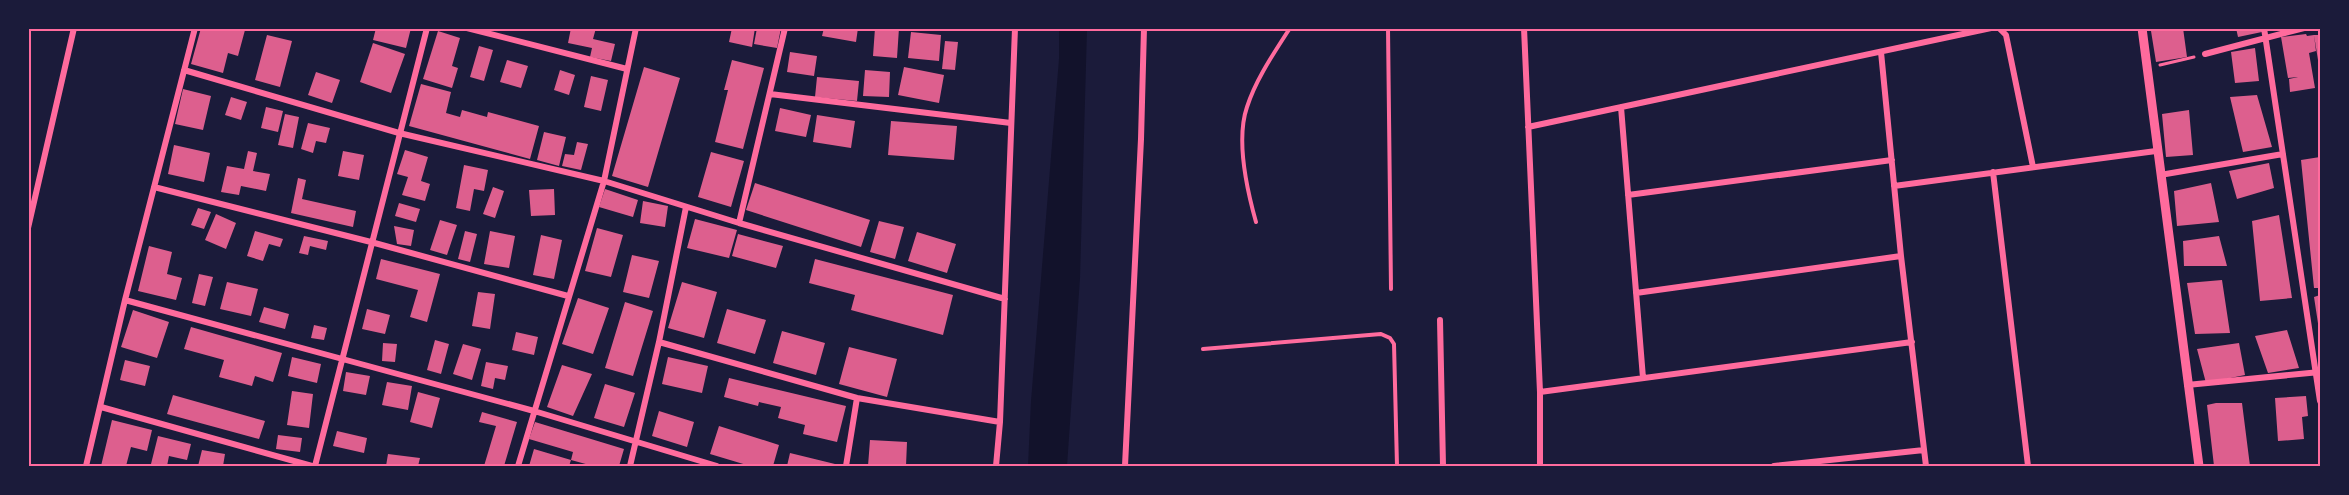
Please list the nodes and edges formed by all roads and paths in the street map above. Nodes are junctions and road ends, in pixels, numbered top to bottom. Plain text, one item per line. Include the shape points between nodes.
1 (74, 28) edge
2 (195, 28) edge
3 (427, 28) edge
4 (467, 28) edge
5 (636, 28) edge
6 (785, 28) edge
7 (1015, 28) edge
8 (1144, 28) edge
9 (1290, 28) edge
10 (1388, 28) edge
11 (1524, 28) edge
12 (1991, 28) edge
13 (1999, 28) edge
14 (2142, 28) edge
15 (2264, 28) edge
16 (2304, 28) edge
17 (2266, 38) junction
18 (1881, 52) junction
19 (2205, 54) joint
20 (627, 69) junction
21 (2147, 69) junction
22 (184, 70) junction
23 (770, 94) junction
24 (1621, 107) junction
25 (1011, 123) junction
26 (1528, 127) junction
27 (399, 133) junction
28 (2156, 151) junction
29 (2283, 154) junction
30 (1892, 160) junction
31 (2033, 167) junction
32 (1993, 172) junction
33 (2159, 176) junction
34 (604, 181) junction
35 (1894, 186) junction
36 (154, 187) junction
37 (1628, 195) junction
38 (686, 207) junction
39 (1256, 222) dead end
40 (739, 223) junction
41 (28, 228) edge
42 (371, 242) junction
43 (1900, 256) junction
44 (1391, 289) dead end
45 (1636, 293) junction
46 (568, 296) junction
47 (1005, 299) junction
48 (125, 300) junction
49 (1440, 320) dead end
50 (660, 342) junction
51 (1912, 342) junction
52 (1203, 349) dead end
53 (343, 358) junction
54 (2318, 372) edge
55 (1643, 378) junction
56 (2187, 385) junction
57 (1540, 392) junction
58 (857, 398) junction
59 (2320, 401) edge
60 (101, 407) junction
61 (534, 411) junction
62 (1000, 422) junction
63 (636, 443) junction
64 (1924, 450) junction
65 (86, 466) edge
66 (314, 466) edge
67 (518, 466) edge
68 (630, 466) edge
69 (717, 466) edge
70 (846, 466) edge
71 (996, 466) edge
72 (1125, 466) edge
73 (1397, 466) edge
74 (1443, 466) edge
75 (1540, 466) edge
76 (1774, 466) edge
77 (1926, 466) edge
78 (2028, 466) edge
79 (2199, 466) edge

1 - 41 street
2 - 22 street
3 - 27 street
4 - 20 street
5 - 20 street
6 - 23 street
7 - 25 street
8 - 72 street
9 - 39 lane via 1246,108 1242,146 1247,191
10 - 44 lane
11 - 26 street
12 - 18 street
13 - 31 street via 2006,34
14 - 21 street
15 - 17 street
16 - 17 street
17 - 19 street
17 - 29 street
18 - 24 street
18 - 30 street
19 - 21 path
20 - 34 street
21 - 28 street
22 - 27 street
22 - 36 street
23 - 25 street
23 - 40 street
24 - 26 street
24 - 37 street
25 - 47 street
26 - 57 street
27 - 34 street
27 - 42 street
28 - 31 street
28 - 33 street
29 - 33 street
29 - 54 street
30 - 35 street
30 - 37 street
31 - 32 street
32 - 35 street
32 - 78 street
33 - 56 street
34 - 38 street
34 - 46 street
35 - 43 street
36 - 42 street
36 - 48 street
37 - 45 street
38 - 40 street
38 - 50 street
40 - 47 street
42 - 46 street
42 - 53 street
43 - 45 street
43 - 51 street
45 - 55 street
46 - 61 street
47 - 62 street
48 - 53 street
48 - 60 street
49 - 74 street
50 - 58 street
50 - 63 street
51 - 55 street
51 - 64 street
52 - 73 lane via 1381,334 1390,338 1394,344
53 - 61 street
53 - 66 street
54 - 56 street
54 - 59 street
55 - 57 street
56 - 79 street
57 - 75 street
58 - 62 street
58 - 70 street
60 - 65 street
60 - 66 street
61 - 63 street
61 - 67 street
62 - 71 street
63 - 68 street
63 - 69 street
64 - 76 street
64 - 77 street

